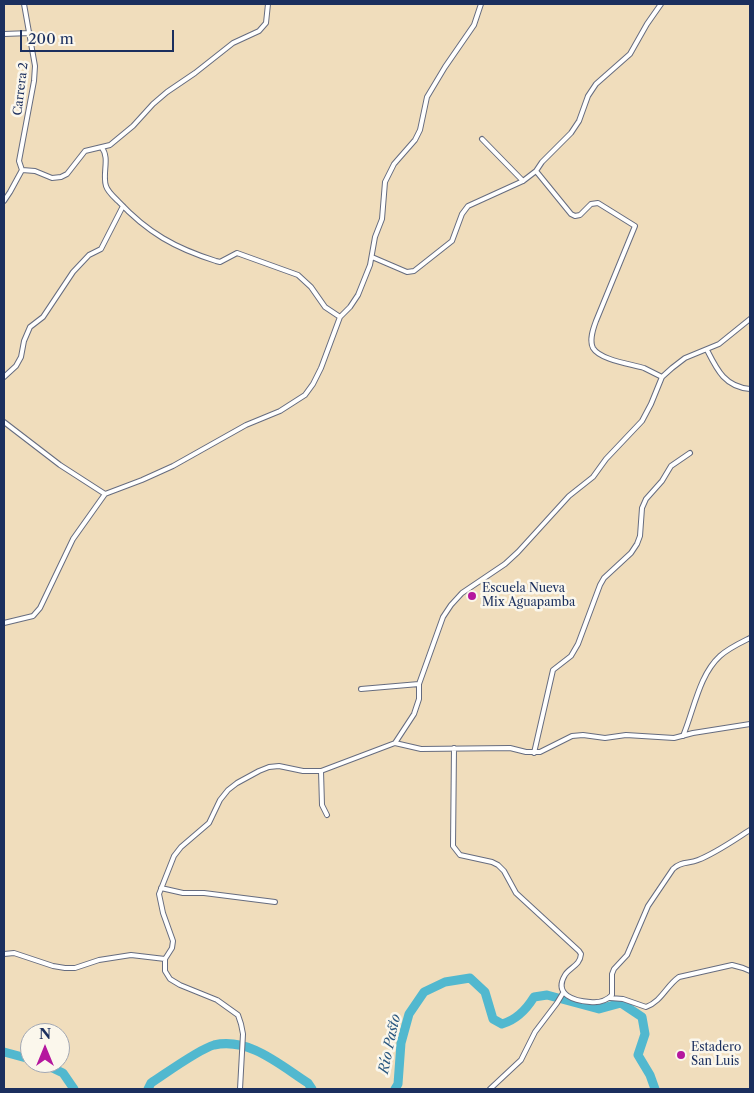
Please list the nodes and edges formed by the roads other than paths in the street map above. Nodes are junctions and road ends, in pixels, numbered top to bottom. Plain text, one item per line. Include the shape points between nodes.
1 (24, 4) edge
2 (268, 4) edge
3 (481, 4) edge
4 (661, 4) edge
5 (30, 33) junction
6 (4, 34) edge
7 (482, 139) dead end
8 (102, 148) junction
9 (22, 170) junction
10 (536, 171) junction
11 (523, 181) junction
12 (4, 202) edge
13 (123, 206) junction
14 (372, 257) junction
15 (340, 317) junction
16 (750, 319) edge
17 (707, 350) junction
18 (4, 376) edge
19 (662, 377) junction
20 (750, 389) edge
21 (4, 422) edge
22 (690, 453) dead end
23 (105, 494) junction
24 (4, 623) edge
25 (750, 638) edge
26 (419, 684) junction
27 (361, 690) dead end
28 (750, 724) edge
29 (683, 736) junction
30 (395, 744) junction
31 (454, 748) junction
32 (534, 753) junction
33 (321, 771) junction
34 (327, 815) dead end
35 (750, 830) edge
36 (161, 888) junction
37 (275, 902) dead end
38 (4, 954) edge
39 (165, 959) junction
40 (750, 972) edge
41 (562, 995) junction
42 (610, 998) junction
43 (240, 1089) edge
44 (490, 1089) edge

1 - 5 street, Carrera 2
2 - 8 street via 266,23 259,31 226,48 153,104 110,145
3 - 14 street via 474,25 427,97 415,140 394,164 384,182 382,219
4 - 10 street via 630,54 596,84 571,133
5 - 6 street
5 - 9 street, Carrera 2 via 35,66 19,161
7 - 11 street
8 - 9 street via 85,151 67,174 61,176 52,178
8 - 13 street via 106,186
9 - 12 street, Carrera 2
10 - 11 street
10 - 19 street via 571,214 580,215 591,204 598,203 635,226 596,321 592,346 607,358
11 - 14 street via 468,206 452,241 414,271 406,272
13 - 15 street via 163,240 184,250 220,262 237,252 298,275 325,308
13 - 18 street via 101,249 73,272 43,317 30,327 21,357
14 - 15 street via 358,295
15 - 23 street via 321,368 304,395 172,466
16 - 17 street
17 - 19 street via 685,358
17 - 20 street via 726,381
19 - 26 street via 642,421 593,477 569,496 505,564 462,593 452,605 443,617
21 - 23 street via 60,465
22 - 32 street via 671,466 646,499 637,544 604,578 578,644 571,656 553,670
23 - 24 street via 73,539 40,608 33,616
25 - 29 street via 720,656 712,665
26 - 27 street
26 - 30 street via 414,714
28 - 29 street
29 - 32 street via 664,739 626,735 605,738 577,736
30 - 31 street via 421,749
30 - 33 street
31 - 32 street via 510,748
31 - 41 street via 453,846 460,855 498,865 516,892 579,951 579,963 563,977
33 - 34 street via 322,806
33 - 36 street via 269,767 237,783 220,800 209,823 174,856
35 - 42 street via 697,860 673,869 638,925 628,955 614,969
36 - 37 street
36 - 39 street via 160,901 173,941
38 - 39 street via 14,953 65,968 131,955
39 - 43 street via 165,971 170,979 217,1000 238,1015 243,1034
40 - 42 street via 732,966 679,977 661,998 646,1007
41 - 42 street via 592,1002
41 - 44 street via 535,1032 521,1060

